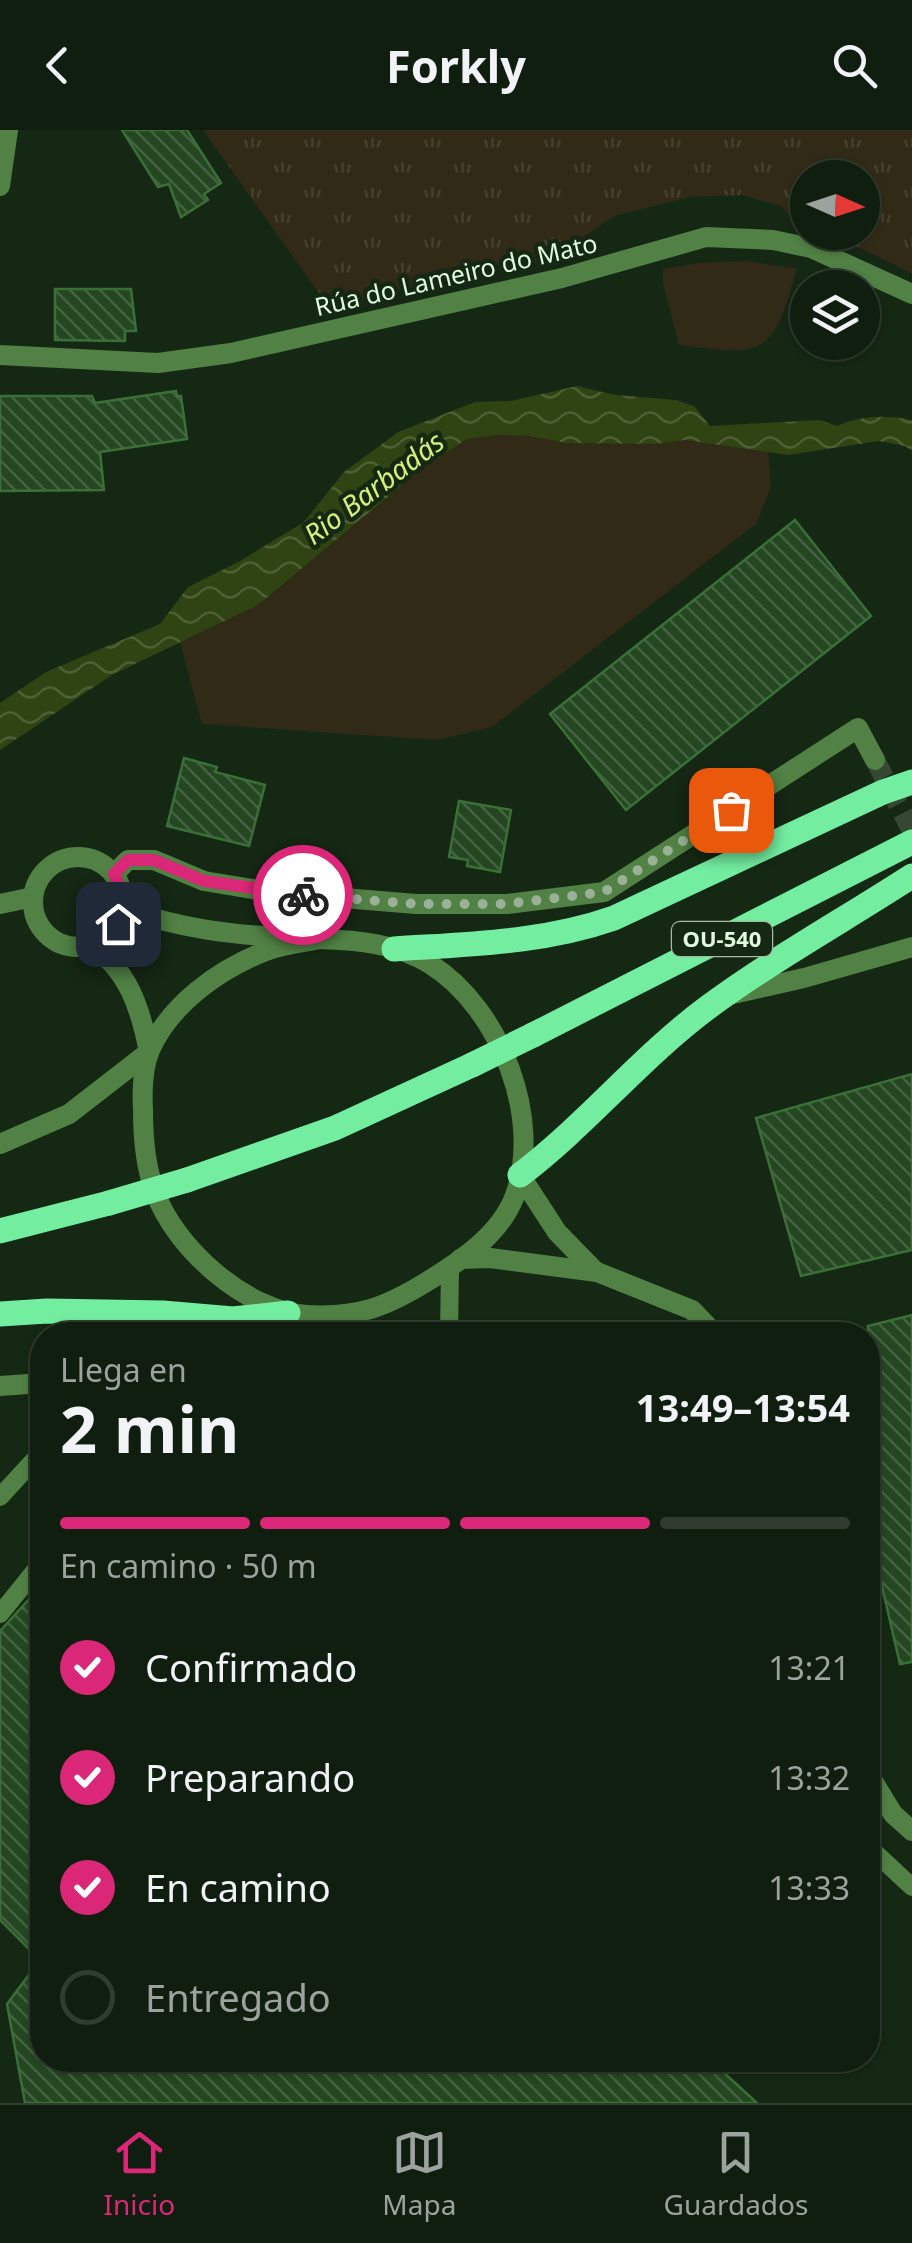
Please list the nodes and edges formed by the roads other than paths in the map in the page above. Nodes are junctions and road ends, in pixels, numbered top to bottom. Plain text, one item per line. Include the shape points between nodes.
1 (8, 130) edge
2 (0, 186) edge
3 (912, 294) edge
4 (0, 355) edge
5 (875, 760) tunnel mouth
6 (912, 782) edge
7 (912, 842) edge
8 (114, 874) junction
9 (912, 876) edge
10 (604, 892) junction
11 (32, 896) junction
12 (0, 904) edge
13 (123, 908) junction
14 (614, 918) junction
15 (320, 939) junction
16 (90, 946) junction
17 (912, 947) edge
18 (394, 949) junction
19 (731, 994) junction
20 (149, 1052) junction
21 (0, 1144) edge
22 (520, 1175) junction
23 (0, 1231) edge
24 (455, 1264) junction
25 (597, 1272) junction
26 (0, 1314) edge
27 (330, 1315) junction
28 (296, 1321) edge
29 (345, 1322) edge
30 (450, 1322) edge
31 (704, 1322) edge
32 (30, 1383) edge
33 (0, 1386) edge
34 (30, 1464) edge
35 (0, 1496) edge
36 (30, 1577) edge
37 (0, 1614) edge
38 (880, 1792) edge
39 (912, 1831) edge
40 (880, 1857) edge
41 (912, 1887) edge

1 - 2 street
3 - 4 street, Rúa do Lameiro do Mato via 812,248 706,236 562,278 230,353 158,363
5 - 10 street via 858,728
6 - 14 main road
7 - 23 main road, OU-540, bridge via 335,1128 109,1204
8 - 10 street via 128,860 154,860 204,881 416,904 507,904
8 - 11 street via 83,856 66,858 50,866
8 - 13 street
9 - 19 main road
10 - 14 street
11 - 12 street
11 - 16 street via 42,931 72,948
13 - 15 street via 205,931
13 - 16 street via 106,938
14 - 18 main road via 535,939
15 - 18 street
15 - 20 street via 264,952 217,975 172,1014
16 - 20 street via 106,955 134,996
17 - 19 street
18 - 22 street via 429,964 467,994 492,1029 520,1104
19 - 22 main road via 669,1039
20 - 21 street via 69,1114
20 - 28 street via 142,1085 144,1139 156,1196 232,1288
22 - 24 street via 513,1201 489,1237
22 - 25 street via 557,1232
24 - 25 street via 490,1258
24 - 27 street via 396,1302
24 - 30 lane
25 - 31 street via 692,1310
26 - 28 main road
27 - 28 street
27 - 29 lane
32 - 33 street
34 - 35 lane
36 - 37 lane
38 - 39 street
40 - 41 lane

